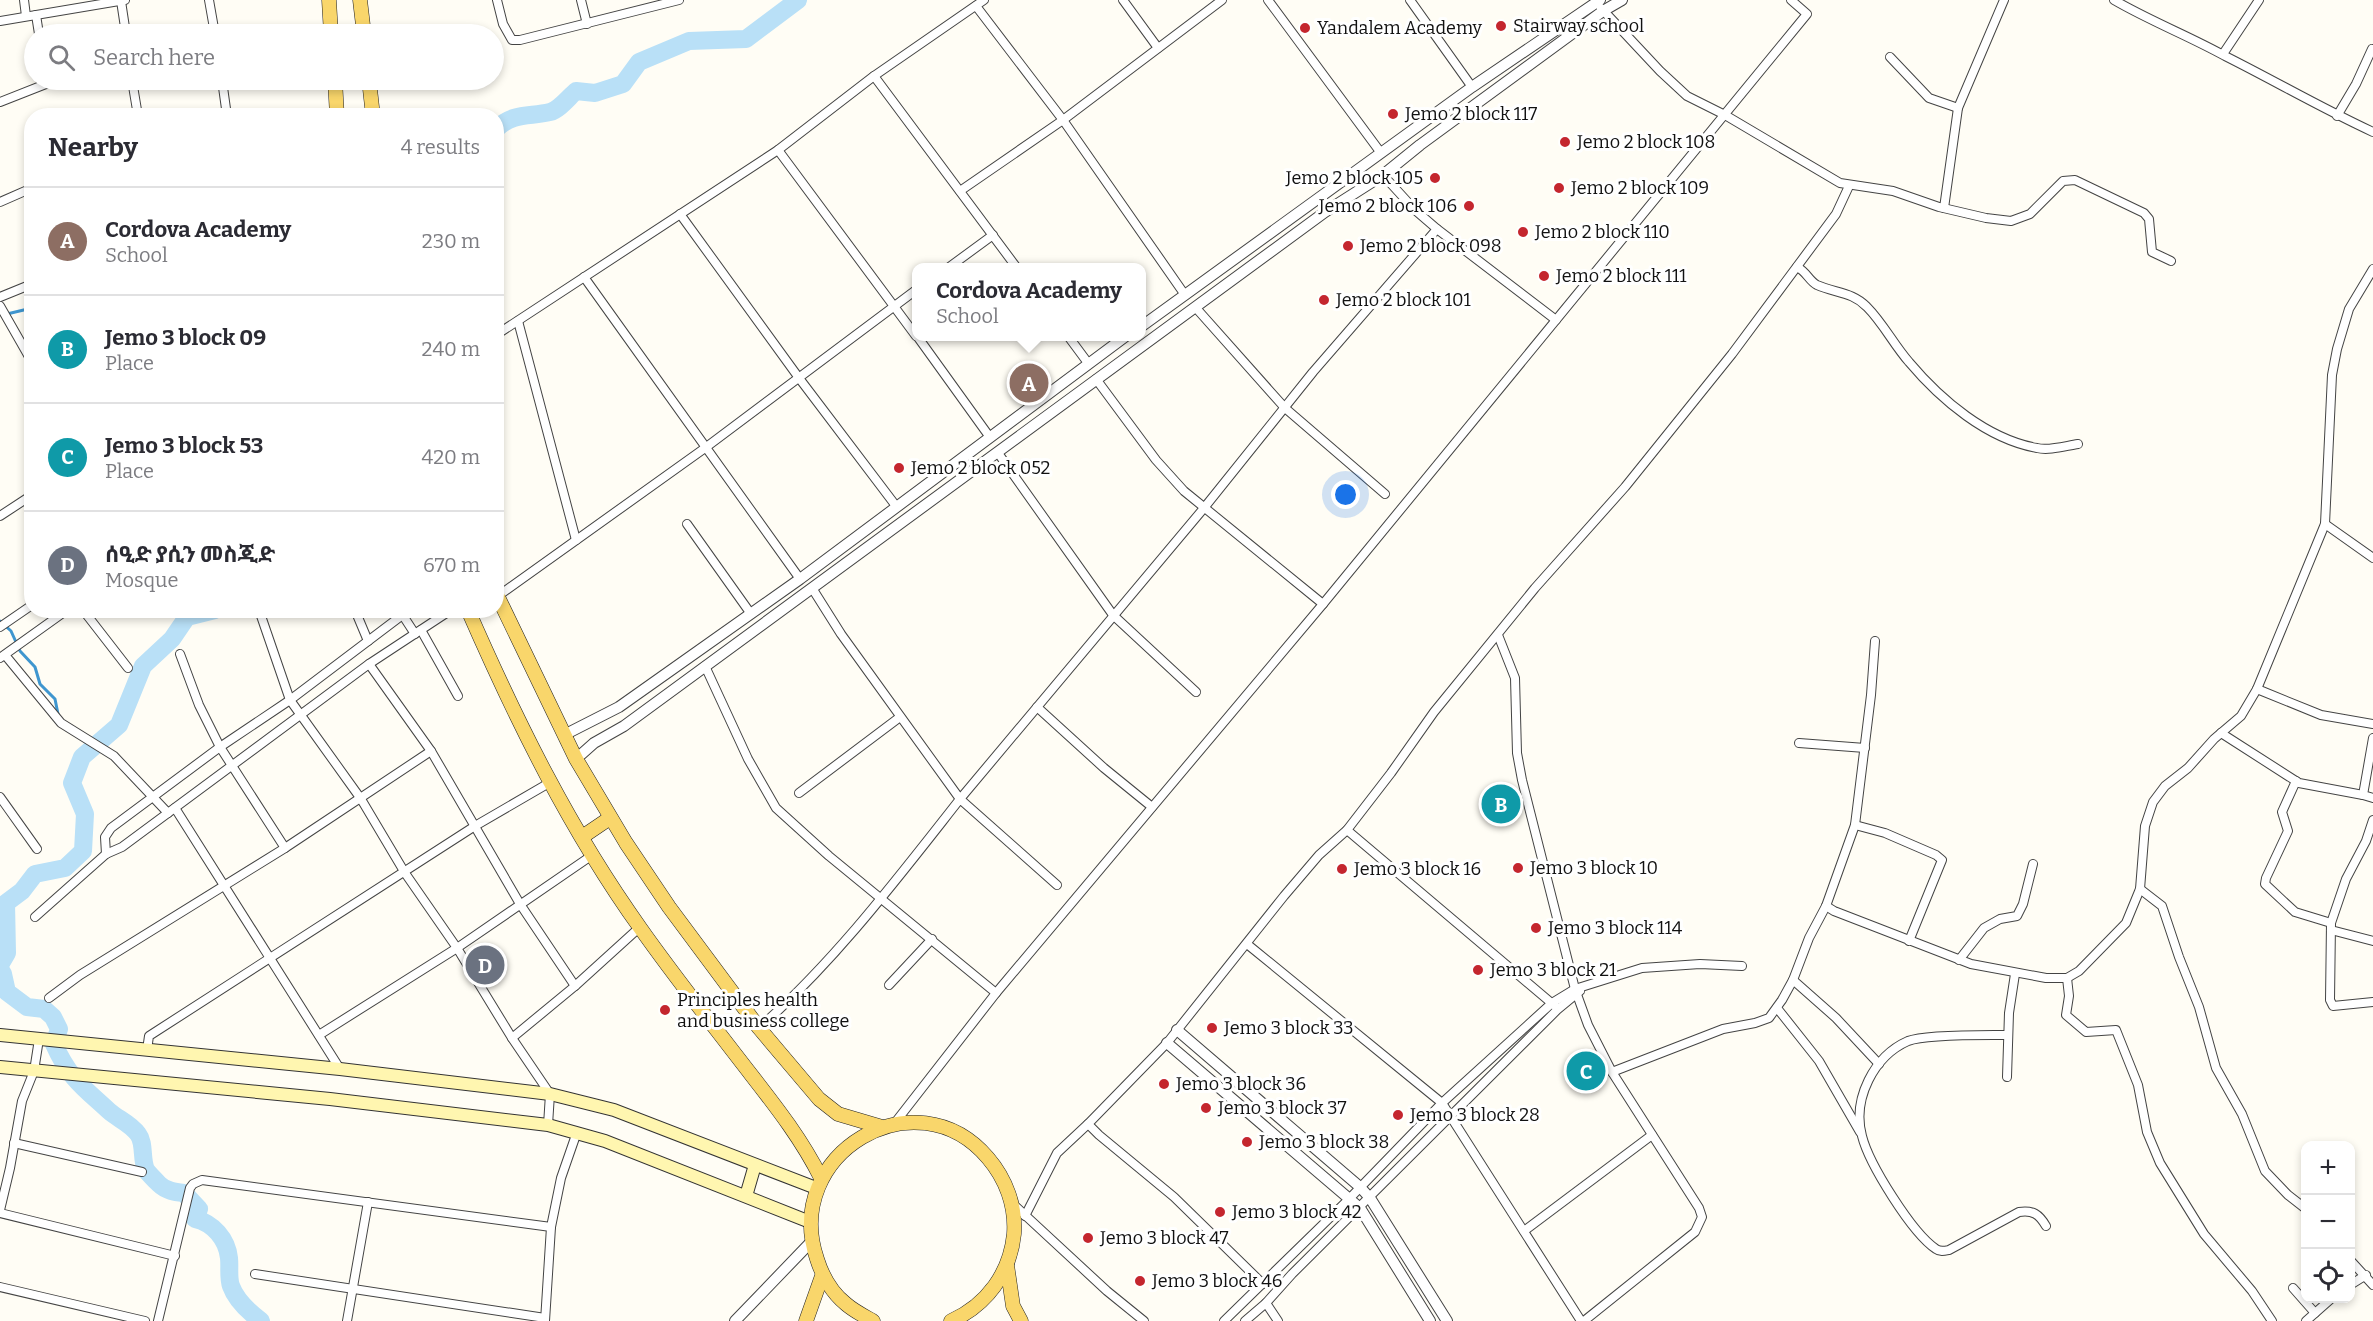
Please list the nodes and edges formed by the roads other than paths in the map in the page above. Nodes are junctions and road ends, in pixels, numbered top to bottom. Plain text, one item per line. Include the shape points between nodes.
1 (24, 0) edge
2 (209, 0) edge
3 (328, 0) edge
4 (360, 0) edge
5 (498, 0) edge
6 (581, 0) edge
7 (678, 0) edge
8 (984, 0) edge
9 (1123, 0) edge
10 (1222, 0) edge
11 (1268, 0) edge
12 (1410, 0) edge
13 (1622, 0) edge
14 (1791, 0) edge
15 (2004, 0) edge
16 (2114, 0) edge
17 (2259, 0) edge
18 (111, 1) edge
19 (123, 1) edge
20 (1599, 3) edge
21 (976, 6) junction
22 (31, 16) junction
23 (0, 21) edge
24 (35, 24) edge
25 (125, 24) edge
26 (213, 24) edge
27 (330, 24) edge
28 (363, 24) edge
29 (503, 24) edge
30 (587, 24) junction
31 (504, 26) edge
32 (1158, 48) junction
33 (2372, 49) edge
34 (2223, 54) junction
35 (1890, 57) dead end
36 (874, 76) junction
37 (1472, 87) junction
38 (29, 90) edge
39 (134, 90) edge
40 (223, 90) edge
41 (336, 90) edge
42 (370, 90) edge
43 (0, 102) edge
44 (137, 108) edge
45 (226, 108) edge
46 (337, 108) edge
47 (372, 108) edge
48 (1958, 108) junction
49 (1725, 115) junction
50 (2337, 116) junction
51 (1063, 120) junction
52 (2373, 132) edge
53 (778, 150) junction
54 (1381, 153) junction
55 (1383, 175) junction
56 (1849, 186) junction
57 (960, 191) junction
58 (24, 192) edge
59 (1317, 199) junction
60 (0, 202) edge
61 (1944, 208) junction
62 (1325, 212) junction
63 (680, 214) junction
64 (1437, 229) junction
65 (993, 235) junction
66 (2171, 261) dead end
67 (954, 263) edge
68 (1014, 263) edge
69 (1797, 267) junction
70 (2373, 269) edge
71 (584, 277) junction
72 (24, 287) edge
73 (912, 293) edge
74 (1185, 295) junction
75 (0, 297) edge
76 (0, 306) edge
77 (894, 306) junction
78 (1196, 308) junction
79 (1556, 320) junction
80 (518, 321) junction
81 (1146, 323) edge
82 (912, 329) edge
83 (504, 330) edge
84 (921, 341) edge
85 (1072, 341) edge
86 (1119, 341) edge
87 (24, 348) edge
88 (1088, 363) junction
89 (799, 378) junction
90 (1096, 379) junction
91 (1285, 408) junction
92 (1016, 416) junction
93 (1027, 431) junction
94 (989, 436) junction
95 (2078, 444) dead end
96 (705, 448) junction
97 (998, 453) junction
98 (1386, 494) dead end
99 (24, 500) edge
100 (896, 506) junction
101 (1204, 508) junction
102 (0, 516) edge
103 (687, 524) dead end
104 (2325, 524) junction
105 (576, 540) junction
106 (2373, 558) edge
107 (800, 579) junction
108 (812, 588) junction
109 (504, 590) edge
110 (1323, 604) junction
111 (24, 610) edge
112 (504, 610) edge
113 (751, 614) junction
114 (1113, 615) junction
115 (56, 618) edge
116 (90, 618) edge
117 (262, 618) edge
118 (358, 618) edge
119 (397, 618) edge
120 (408, 618) edge
121 (440, 618) edge
122 (471, 618) edge
123 (735, 624) junction
124 (0, 627) edge
125 (418, 632) junction
126 (1498, 635) junction
127 (745, 637) junction
128 (368, 641) junction
129 (1875, 641) dead end
130 (180, 654) dead end
131 (2, 657) edge
132 (369, 664) junction
133 (705, 666) junction
134 (128, 668) dead end
135 (2257, 689) junction
136 (1196, 692) dead end
137 (458, 696) dead end
138 (290, 700) junction
139 (1037, 707) junction
140 (298, 715) junction
141 (900, 717) junction
142 (2373, 724) edge
143 (2220, 733) junction
144 (564, 735) junction
145 (2373, 738) edge
146 (1799, 743) dead end
147 (220, 747) junction
148 (1864, 748) junction
149 (431, 751) junction
150 (576, 759) junction
151 (231, 766) junction
152 (2296, 781) junction
153 (549, 783) junction
154 (799, 793) dead end
155 (2364, 795) junction
156 (153, 796) junction
157 (0, 797) edge
158 (2373, 798) edge
159 (361, 799) junction
160 (960, 799) junction
161 (1152, 807) junction
162 (172, 810) junction
163 (610, 818) junction
164 (2373, 820) edge
165 (1855, 825) junction
166 (475, 826) junction
167 (1347, 830) junction
168 (582, 837) junction
169 (285, 848) junction
170 (37, 849) dead end
171 (106, 854) junction
172 (591, 856) junction
173 (2033, 864) dead end
174 (405, 873) junction
175 (225, 885) junction
176 (1057, 885) dead end
177 (2140, 889) junction
178 (882, 898) junction
179 (520, 904) junction
180 (1826, 906) junction
181 (35, 917) dead end
182 (640, 927) junction
183 (2331, 927) junction
184 (932, 939) junction
185 (1909, 941) junction
186 (2373, 941) edge
187 (1247, 944) junction
188 (457, 948) junction
189 (270, 959) junction
190 (1959, 960) junction
191 (1742, 966) dead end
192 (2015, 974) junction
193 (2067, 978) junction
194 (1793, 980) junction
195 (889, 985) dead end
196 (575, 986) junction
197 (1578, 990) junction
198 (996, 993) junction
199 (49, 998) dead end
200 (2373, 1002) edge
201 (1554, 1006) junction
202 (1777, 1008) junction
203 (759, 1028) junction
204 (1177, 1030) junction
205 (0, 1035) edge
206 (319, 1035) junction
207 (2008, 1035) junction
208 (512, 1038) junction
209 (39, 1040) junction
210 (1167, 1043) junction
211 (147, 1050) junction
212 (1879, 1064) junction
213 (0, 1068) edge
214 (340, 1069) junction
215 (34, 1071) junction
216 (1612, 1072) junction
217 (2007, 1077) dead end
218 (550, 1094) junction
219 (1442, 1103) junction
220 (1452, 1117) junction
221 (1088, 1124) junction
222 (548, 1125) junction
223 (888, 1126) junction
224 (577, 1132) junction
225 (1652, 1135) junction
226 (1861, 1135) junction
227 (14, 1143) junction
228 (755, 1165) junction
229 (0, 1166) edge
230 (10, 1168) junction
231 (142, 1172) dead end
232 (819, 1183) junction
233 (1360, 1187) junction
234 (746, 1196) junction
235 (1350, 1198) junction
236 (1370, 1198) junction
237 (368, 1202) junction
238 (1012, 1202) junction
239 (2301, 1205) edge
240 (1360, 1208) junction
241 (0, 1212) edge
242 (1025, 1216) junction
243 (810, 1222) junction
244 (2046, 1226) dead end
245 (551, 1227) junction
246 (1524, 1231) junction
247 (811, 1242) junction
248 (176, 1256) junction
249 (1282, 1264) junction
250 (1006, 1265) junction
251 (2355, 1265) edge
252 (255, 1274) dead end
253 (1292, 1274) junction
254 (2366, 1275) junction
255 (822, 1276) junction
256 (2355, 1282) edge
257 (1263, 1284) junction
258 (2373, 1285) edge
259 (0, 1287) edge
260 (354, 1288) junction
261 (2293, 1288) dead end
262 (1266, 1303) junction
263 (2327, 1303) edge
264 (2315, 1313) junction
265 (545, 1319) edge
266 (145, 1321) edge
267 (158, 1321) edge
268 (347, 1321) edge
269 (735, 1321) edge
270 (806, 1321) edge
271 (873, 1321) edge
272 (951, 1321) edge
273 (1021, 1321) edge
274 (1144, 1321) edge
275 (1224, 1321) edge
276 (1245, 1321) edge
277 (1278, 1321) edge
278 (1430, 1321) edge
279 (1447, 1321) edge
280 (1582, 1321) edge
281 (2272, 1321) edge
282 (2306, 1321) edge

1 - 22 street
2 - 26 street
3 - 27 main road
4 - 28 main road
5 - 29 street
6 - 30 street
7 - 30 street
8 - 21 street
9 - 32 street
10 - 32 street
11 - 54 street
12 - 37 street
13 - 20 street
14 - 49 street via 1807,14
15 - 48 street
16 - 34 street
17 - 34 street
18 - 19 street
18 - 22 street
19 - 25 street
20 - 37 street
20 - 49 street via 1687,96
20 - 55 street
21 - 36 street
21 - 51 street
22 - 23 street
22 - 24 street
30 - 31 street via 520,40 512,40
32 - 51 street
33 - 50 street
34 - 50 street
35 - 48 street via 1929,98
36 - 53 street
36 - 57 street
37 - 54 street
38 - 43 street
39 - 44 street
40 - 45 street
41 - 46 main road
42 - 47 main road
48 - 61 street
49 - 56 street via 1780,150
49 - 79 street
50 - 52 street
51 - 57 street
51 - 74 street
53 - 63 street
53 - 77 street
54 - 59 street
55 - 62 street
55 - 64 street
56 - 61 street via 1893,191
56 - 69 street via 1836,214
57 - 65 street
58 - 60 street
59 - 62 street
59 - 74 street
61 - 66 street via 2011,221 2030,214 2063,181 2075,180 2144,213 2149,219 2152,252
62 - 78 street
63 - 71 street
63 - 89 street
64 - 79 street
64 - 91 street
65 - 67 street
65 - 68 street
69 - 95 street via 1819,286 1853,296 1866,305 1917,371 1954,406 1991,432 2038,449
69 - 126 street via 1625,486
70 - 104 street via 2349,309 2332,375
71 - 80 street
71 - 96 street
72 - 75 street
73 - 77 street
74 - 81 street
76 - 87 street
77 - 82 street
77 - 89 street
78 - 90 street
78 - 91 street
79 - 110 street
80 - 83 street
80 - 105 street
84 - 94 street
85 - 88 street
86 - 88 street
88 - 92 street
89 - 96 street
89 - 100 street
90 - 93 street
90 - 101 street via 1156,460
91 - 98 street
91 - 101 street
92 - 93 street
92 - 94 street
93 - 97 street
94 - 100 street
96 - 105 street
96 - 107 street
97 - 108 street
97 - 114 street
99 - 102 street
100 - 107 street
101 - 110 street
101 - 114 street
103 - 113 street
104 - 106 street
104 - 135 street
105 - 109 street
107 - 113 street
108 - 127 street
108 - 141 street
110 - 161 street
111 - 124 street
112 - 144 main road
113 - 123 street
114 - 136 street
114 - 139 street
115 - 131 street
116 - 134 street
117 - 138 street
118 - 128 street
119 - 128 street
120 - 125 street
121 - 125 street
122 - 153 main road via 508,703
123 - 127 street
123 - 144 street via 620,707
125 - 132 street
125 - 137 street
126 - 167 street via 1418,732
126 - 197 street via 1515,678 1518,764
127 - 133 street
128 - 138 street
129 - 148 street
130 - 147 street
131 - 156 street via 61,723 114,756
132 - 140 street
132 - 149 street
133 - 150 street
133 - 178 street via 768,798 829,856
135 - 142 street via 2321,715
135 - 143 street via 2241,716
138 - 140 street
138 - 147 street
139 - 160 street
139 - 161 street
140 - 151 street
140 - 159 street
141 - 154 street
141 - 160 street
143 - 152 street
143 - 177 street via 2153,802 2145,826
144 - 150 main road
145 - 155 street
146 - 148 street
147 - 151 street
147 - 156 street
148 - 165 street
149 - 159 street
149 - 166 street
150 - 163 main road
151 - 162 street
151 - 169 street
152 - 155 street
152 - 183 street via 2282,812 2288,831 2265,884 2295,912
153 - 166 street
153 - 168 main road
155 - 158 street
156 - 162 street
156 - 171 street via 107,833
157 - 170 street
159 - 169 street
159 - 174 street
160 - 176 street
160 - 178 street
161 - 198 street
162 - 171 street via 116,851
162 - 175 street
163 - 168 main road
163 - 203 main road via 669,907
164 - 183 street via 2346,879
165 - 180 street
165 - 185 street via 1885,832 1942,860
166 - 174 street
166 - 179 street
167 - 187 street via 1319,855
167 - 201 street
168 - 172 main road
169 - 175 street
171 - 181 street
172 - 179 street
172 - 182 main road
173 - 190 street via 2017,916 1984,928
174 - 188 street
174 - 189 street
175 - 189 street
175 - 199 street
177 - 193 street via 2126,923 2079,971
177 - 239 street via 2162,906 2199,1006 2216,1068 2242,1114 2265,1171
178 - 184 street
178 - 203 street via 789,1002
179 - 188 street
179 - 196 street
180 - 185 street
180 - 194 street
182 - 196 street
182 - 232 main road via 793,1129
183 - 186 street
183 - 200 street via 2331,1005
184 - 195 street
184 - 198 street
185 - 190 street
187 - 204 street
187 - 219 street
188 - 206 street
188 - 208 street
189 - 206 street
189 - 211 street via 149,1036
190 - 192 street
191 - 197 street via 1642,968
192 - 193 street
192 - 207 street
193 - 281 street via 2070,996 2066,1015 2086,1032 2116,1030 2138,1085 2147,1132 2160,1162 2204,1234
194 - 202 street
194 - 212 street
196 - 208 street
197 - 201 street
197 - 216 street via 1588,1025
198 - 223 street
201 - 219 street
201 - 220 street
202 - 216 street via 1769,1018 1723,1029
202 - 226 street via 1819,1061
203 - 223 main road via 819,1099 838,1114
204 - 210 street
204 - 233 street
205 - 209 main road
206 - 214 street
207 - 212 street via 1910,1040
207 - 217 street
208 - 218 street
209 - 211 main road
209 - 215 street
210 - 221 street
210 - 235 street
211 - 214 main road
212 - 226 street via 1866,1082 1859,1111
213 - 215 main road
214 - 218 main road
215 - 222 main road via 330,1099
215 - 227 street via 22,1101
216 - 225 street
218 - 222 street
218 - 228 main road via 614,1110
219 - 220 street
219 - 233 street
220 - 236 street
220 - 246 street
221 - 242 street via 1057,1153
221 - 257 street via 1174,1197
222 - 224 main road
223 - 232 main road via 850,1144
223 - 238 main road via 932,1125 968,1140 996,1167
224 - 234 main road
224 - 245 street via 561,1178
225 - 246 street
225 - 280 street via 1700,1208 1699,1226
226 - 244 street via 1888,1191 1908,1219 1941,1252 2019,1212 2039,1215
227 - 230 street
227 - 231 street
228 - 232 main road
228 - 234 main road
229 - 230 street
230 - 241 street
232 - 243 main road
233 - 235 street
233 - 236 street
234 - 243 main road
235 - 240 street
235 - 249 street
236 - 240 street
236 - 279 street
237 - 245 street
237 - 248 street via 202,1180 190,1188
237 - 260 street
238 - 242 street
238 - 250 main road via 1014,1234
240 - 253 street
240 - 278 street
241 - 248 street
242 - 274 street
243 - 247 main road
245 - 265 street
246 - 280 street
247 - 255 main road
247 - 269 street
248 - 267 street
249 - 253 street
249 - 257 street
250 - 272 main road via 988,1295
250 - 273 main road via 1013,1306
251 - 254 street
252 - 260 street
253 - 262 street
254 - 256 street
254 - 258 street
255 - 270 main road
255 - 271 main road via 845,1304
257 - 275 street
259 - 266 street
260 - 265 street
260 - 268 street
261 - 264 street
262 - 276 street
262 - 277 street
263 - 264 street
264 - 282 street

